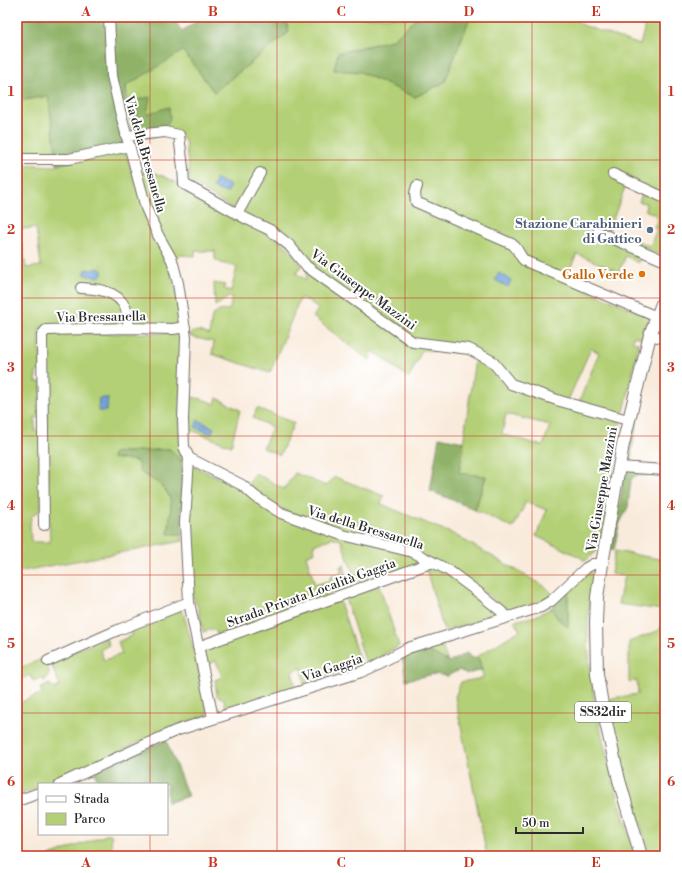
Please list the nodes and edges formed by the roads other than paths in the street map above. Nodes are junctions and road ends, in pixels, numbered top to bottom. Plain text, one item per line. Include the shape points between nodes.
1 (109, 17) edge
2 (128, 141) junction
3 (17, 159) edge
4 (260, 173) dead end
5 (613, 174) dead end
6 (419, 183) dead end
7 (665, 198) edge
8 (237, 214) junction
9 (598, 232) dead end
10 (665, 261) edge
11 (81, 288) dead end
12 (665, 296) edge
13 (657, 316) junction
14 (185, 327) junction
15 (129, 328) junction
16 (650, 334) junction
17 (665, 339) edge
18 (628, 420) junction
19 (189, 458) junction
20 (619, 467) junction
21 (665, 470) edge
22 (44, 525) dead end
23 (433, 562) junction
24 (602, 564) junction
25 (189, 602) junction
26 (508, 617) junction
27 (198, 647) junction
28 (48, 661) dead end
29 (213, 718) junction
30 (62, 783) edge
31 (38, 793) edge
32 (17, 801) edge
33 (641, 856) edge

1 - 2 street, Via della Bressanella via 112,76
2 - 3 street via 69,160
2 - 8 street, Via Giuseppe Mazzini via 165,132 179,135 184,184
2 - 14 street, Via della Bressanella via 146,208 172,260
4 - 8 street
5 - 7 street
6 - 13 street via 415,193 416,202 512,244 525,260
8 - 18 street, Via Giuseppe Mazzini via 270,230 289,245 306,266 414,342 469,350 492,361 511,384
9 - 10 street
11 - 15 street via 101,289 117,297 125,306
12 - 13 main road, Via Giuseppe Mazzini / SS32dir
13 - 16 main road, Via Giuseppe Mazzini / SS32dir
14 - 15 street, Via Bressanella
14 - 19 street, Via della Bressanella via 183,420 184,447
15 - 22 street, Via Bressanella via 46,330 42,335
16 - 17 street
16 - 18 main road, Via Giuseppe Mazzini / SS32dir
18 - 20 main road, Via Giuseppe Mazzini / SS32dir
19 - 23 street, Via della Bressanella via 242,485 281,513 343,535 413,552
19 - 25 street via 185,523
20 - 21 street
20 - 24 main road, Via Giuseppe Mazzini / SS32dir
23 - 26 street, Via della Bressanella via 448,570
23 - 27 street, Strada Privata Località Gaggia
24 - 26 street, Via Gaggia via 593,564 586,568 541,607
24 - 33 main road, SS32dir via 596,623 598,680 619,780
25 - 27 street
25 - 28 street
26 - 29 street, Via Gaggia via 408,648 361,672
27 - 29 street
29 - 30 street, Via Gaggia via 176,731
31 - 32 street

